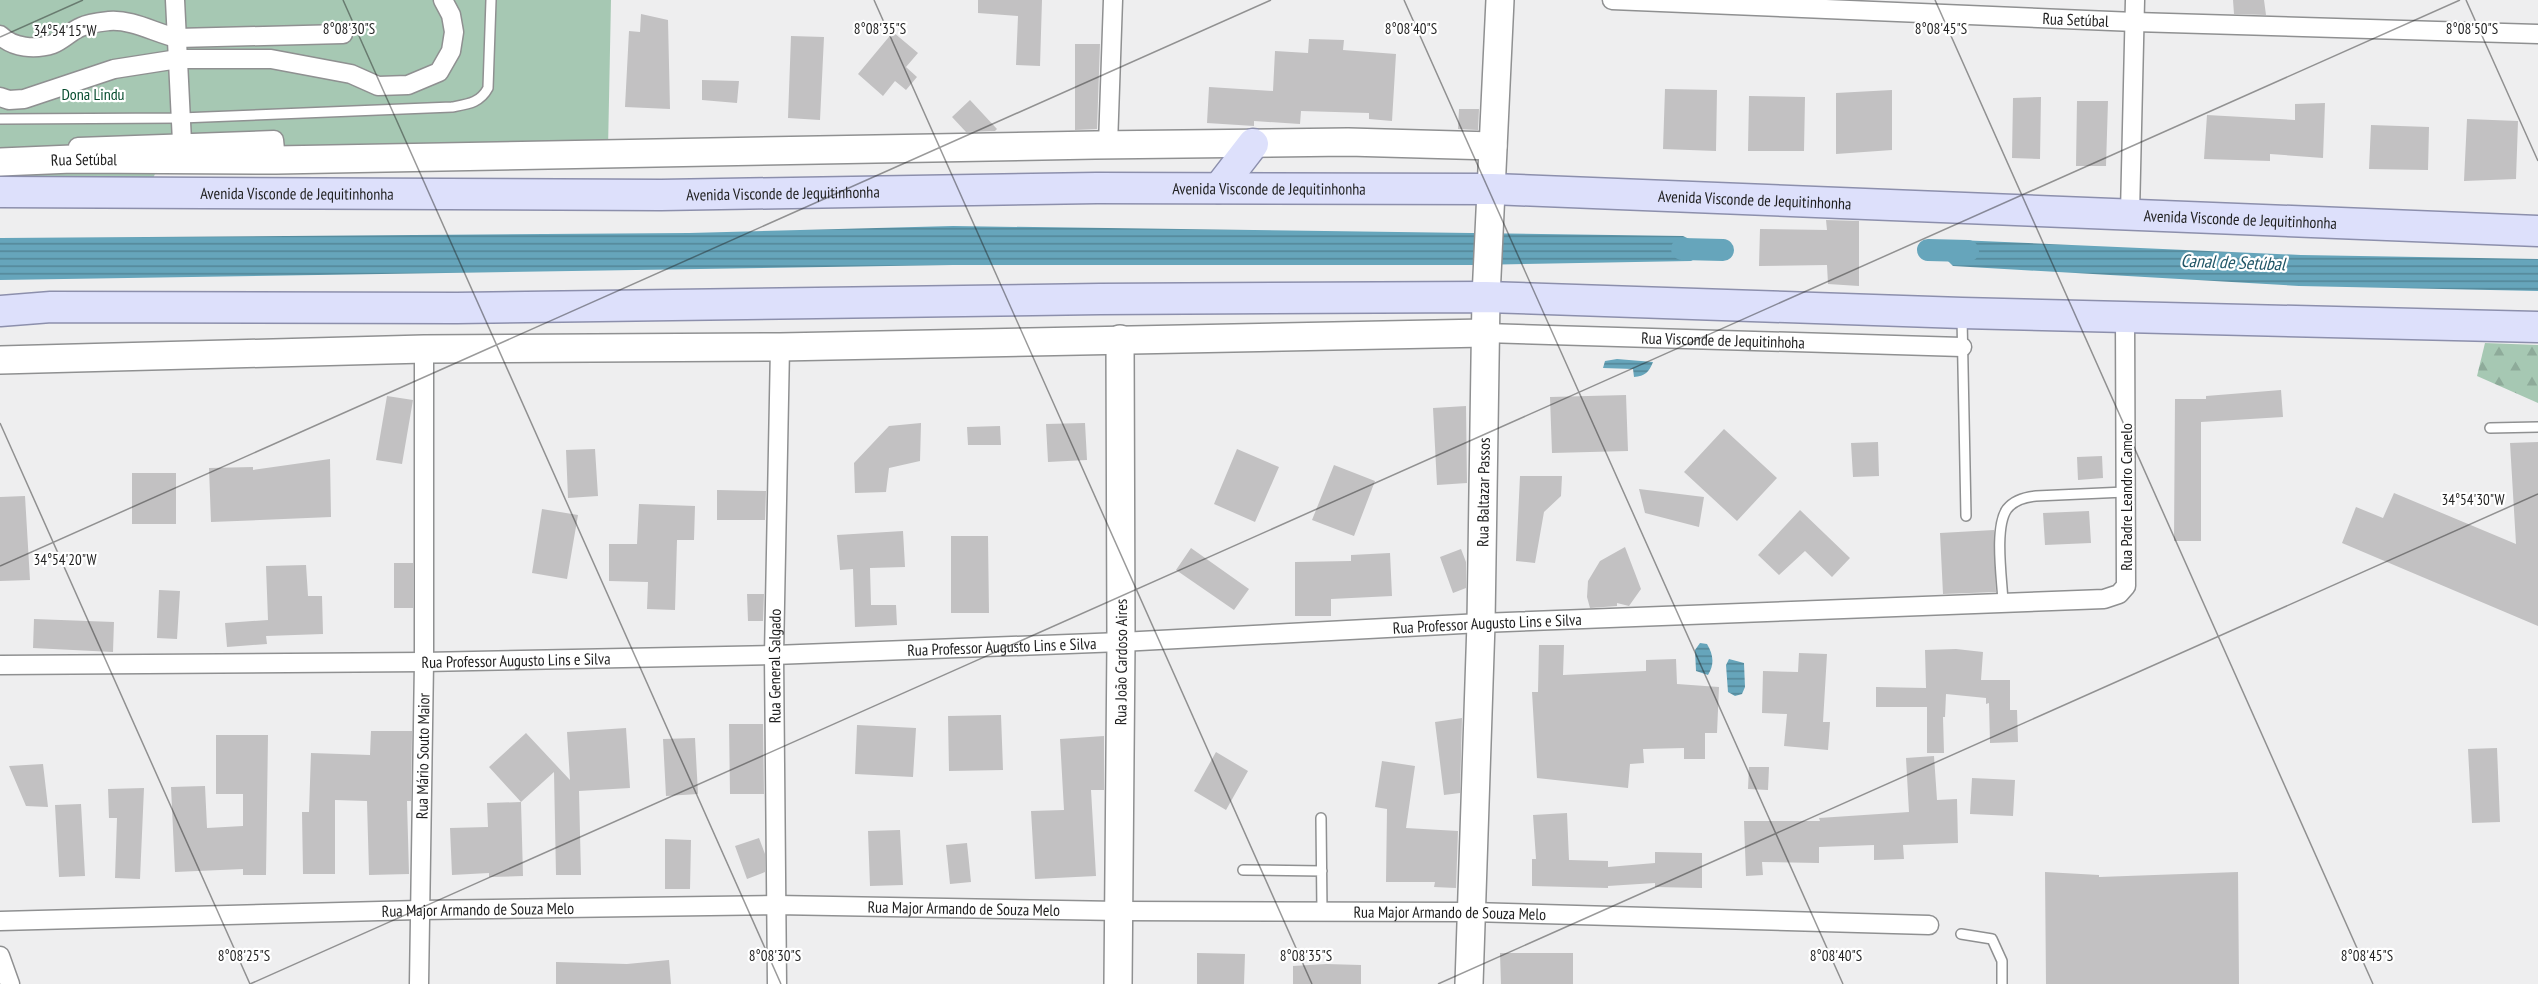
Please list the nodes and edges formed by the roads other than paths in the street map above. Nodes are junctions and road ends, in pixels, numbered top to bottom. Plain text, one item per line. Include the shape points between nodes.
1 (175, 0) edge
2 (443, 0) edge
3 (490, 0) edge
4 (1113, 0) edge
5 (1500, 0) edge
6 (1612, 0) edge
7 (2135, 0) edge
8 (2135, 22) junction
9 (343, 34) dead end
10 (2538, 34) edge
11 (0, 35) edge
12 (177, 38) junction
13 (178, 59) junction
14 (0, 97) edge
15 (181, 118) junction
16 (0, 119) edge
17 (1253, 144) junction
18 (1108, 145) junction
19 (1493, 146) junction
20 (175, 151) junction
21 (0, 162) edge
22 (1219, 188) junction
23 (0, 192) edge
24 (1492, 197) junction
25 (2130, 213) junction
26 (2538, 231) edge
27 (1487, 285) junction
28 (0, 311) edge
29 (1962, 313) junction
30 (2125, 315) junction
31 (2538, 327) edge
32 (1485, 333) junction
33 (1120, 339) junction
34 (780, 347) junction
35 (1962, 347) junction
36 (424, 349) junction
37 (0, 360) edge
38 (2538, 427) edge
39 (2490, 428) dead end
40 (2125, 492) junction
41 (1966, 516) dead end
42 (2003, 602) junction
43 (1481, 623) junction
44 (1121, 642) junction
45 (774, 655) junction
46 (424, 662) junction
47 (0, 665) edge
48 (1321, 818) dead end
49 (1243, 870) dead end
50 (1322, 871) junction
51 (776, 905) junction
52 (419, 910) junction
53 (1119, 911) junction
54 (1322, 912) junction
55 (1471, 912) junction
56 (0, 921) edge
57 (1929, 925) dead end
58 (1962, 934) dead end
59 (0, 956) edge
60 (10, 984) edge
61 (418, 984) edge
62 (777, 984) edge
63 (1118, 984) edge
64 (1469, 984) edge
65 (2002, 984) edge

1 - 12 street
2 - 13 street via 454,32 451,51 438,72 408,84 378,86 351,74 271,59
3 - 15 lane via 488,88 473,103
4 - 18 street
5 - 19 street, Rua Baltazar Passos
6 - 8 street, Rua Setúbal
7 - 8 street
8 - 10 street, Rua Setúbal
8 - 25 street
9 - 12 street
11 - 12 street via 16,46 43,46 54,44 82,26 111,21 127,22
12 - 13 street
13 - 14 street via 114,69 24,99
13 - 15 street
15 - 16 lane
15 - 20 street
17 - 18 street, Avenida Visconde de Jequitinhonha
17 - 19 street, Avenida Visconde de Jequitinhonha
17 - 22 main road
18 - 20 street, Avenida Visconde de Jequitinhonha via 276,160
19 - 24 street, Rua Baltazar Passos
20 - 21 street, Rua Setúbal
22 - 23 main road, Avenida Visconde de Jequitinhonha via 661,195
22 - 24 main road, Avenida Visconde de Jequitinhonha
24 - 25 main road, Avenida Visconde de Jequitinhonha
24 - 27 street, Rua Baltazar Passos
25 - 26 main road, Avenida Visconde de Jequitinhonha
27 - 28 main road via 1100,299 457,308 51,307
27 - 29 main road
27 - 32 street, Rua Baltazar Passos
29 - 30 main road
29 - 35 lane
30 - 31 main road
30 - 40 street, Rua Padre Leandro Camelo
32 - 33 street
32 - 35 street, Rua Visconde de Jequitinhoha
32 - 43 street, Rua Baltazar Passos
33 - 34 street
33 - 44 street, Rua João Cardoso Aires
34 - 36 street
34 - 45 street, Rua General Salgado
35 - 41 lane
36 - 37 street
36 - 46 street, Rua Mário Souto Maior
38 - 39 lane
40 - 42 lane via 2036,496 2008,507 2000,524
40 - 42 street, Rua Padre Leandro Camelo via 2126,586 2119,594 2104,599
42 - 43 street, Rua Professor Augusto Lins e Silva
43 - 44 street, Rua Professor Augusto Lins e Silva
43 - 55 street, Rua Baltazar Passos
44 - 45 street, Rua Professor Augusto Lins e Silva
44 - 53 street, Rua João Cardoso Aires
45 - 46 street, Rua Professor Augusto Lins e Silva
45 - 51 street, Rua General Salgado
46 - 47 street, Rua Professor Augusto Lins e Silva
46 - 52 street, Rua Mário Souto Maior
48 - 50 lane
49 - 50 lane
50 - 54 lane
51 - 52 street, Rua Major Armando de Souza Melo
51 - 53 street, Rua Major Armando de Souza Melo
51 - 62 street, Rua General Salgado
52 - 56 street, Rua Major Armando de Souza Melo
52 - 61 street, Rua Mário Souto Maior
53 - 54 street, Rua Major Armando de Souza Melo
53 - 63 street, Rua João Cardoso Aires
54 - 55 street, Rua Major Armando de Souza Melo
55 - 57 street, Rua Major Armando de Souza Melo
55 - 64 street, Rua Baltazar Passos
58 - 65 lane via 1992,939 2002,961
59 - 60 street

